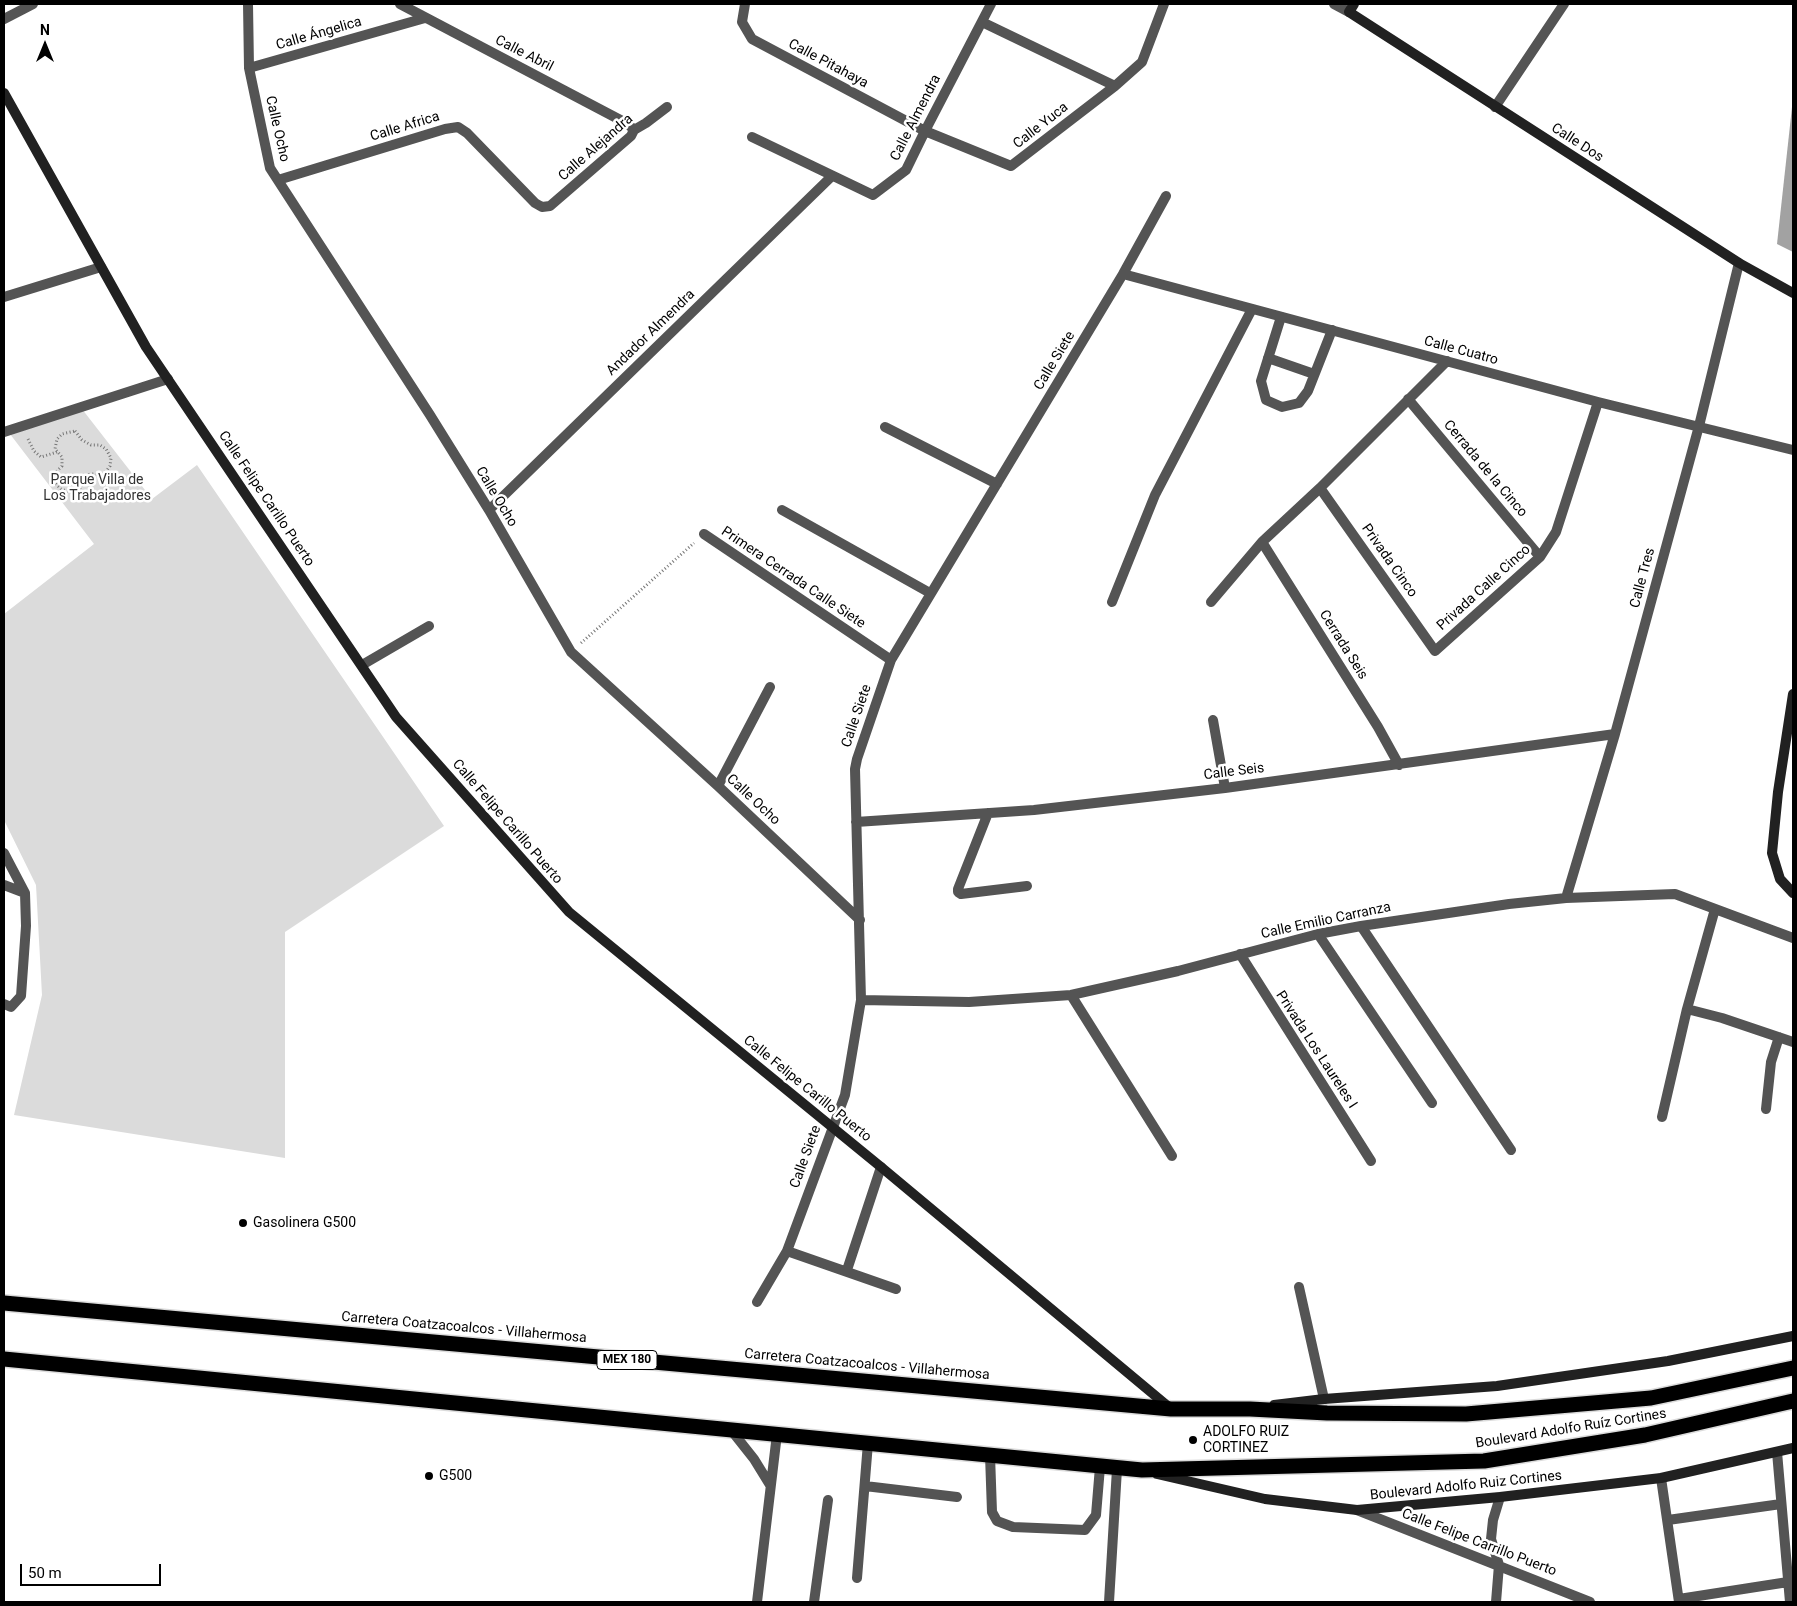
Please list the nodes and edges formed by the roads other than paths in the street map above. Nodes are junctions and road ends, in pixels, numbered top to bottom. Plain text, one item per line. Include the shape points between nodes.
1 (33, 4) edge
2 (248, 4) edge
3 (400, 4) edge
4 (745, 4) edge
5 (1164, 4) edge
6 (1334, 4) edge
7 (1564, 4) edge
8 (988, 5) edge
9 (1352, 8) edge
10 (425, 18) junction
11 (4, 19) edge
12 (982, 22) junction
13 (250, 68) junction
14 (1115, 86) junction
15 (4, 94) edge
16 (667, 107) dead end
17 (1495, 107) junction
18 (634, 130) junction
19 (925, 131) junction
20 (752, 137) dead end
21 (832, 176) junction
22 (278, 180) junction
23 (1166, 196) dead end
24 (542, 207) joint
25 (1739, 264) junction
26 (101, 267) junction
27 (1123, 274) junction
28 (1793, 293) edge
29 (4, 297) edge
30 (1252, 309) junction
31 (1281, 317) junction
32 (1332, 330) junction
33 (1268, 358) junction
34 (1446, 361) junction
35 (1314, 374) junction
36 (168, 379) junction
37 (1408, 399) junction
38 (1598, 402) junction
39 (1699, 426) junction
40 (885, 427) dead end
41 (4, 432) edge
42 (1793, 450) edge
43 (997, 484) junction
44 (1320, 488) junction
45 (489, 510) junction
46 (782, 510) dead end
47 (704, 534) road end
48 (1262, 542) junction
49 (1540, 557) junction
50 (930, 593) junction
51 (1112, 602) dead end
52 (1212, 602) dead end
53 (429, 626) dead end
54 (1436, 651) joint
55 (891, 660) junction
56 (362, 665) junction
57 (770, 687) dead end
58 (1793, 694) edge
59 (1213, 720) dead end
60 (1615, 734) junction
61 (1399, 765) junction
62 (718, 786) junction
63 (1225, 788) junction
64 (988, 813) junction
65 (856, 822) junction
66 (4, 853) edge
67 (4, 885) edge
68 (1027, 886) dead end
69 (25, 893) junction
70 (1793, 894) edge
71 (1566, 898) junction
72 (1715, 909) junction
73 (860, 920) junction
74 (1361, 926) junction
75 (1318, 934) junction
76 (1793, 938) edge
77 (1240, 954) junction
78 (1071, 995) junction
79 (861, 1000) junction
80 (7, 1005) edge
81 (1687, 1009) junction
82 (1779, 1037) junction
83 (1793, 1042) edge
84 (1432, 1103) dead end
85 (1766, 1109) dead end
86 (1662, 1117) dead end
87 (832, 1127) junction
88 (1510, 1150) dead end
89 (1172, 1156) dead end
90 (1371, 1161) dead end
91 (881, 1167) junction
92 (787, 1251) junction
93 (847, 1270) junction
94 (1299, 1287) dead end
95 (896, 1289) dead end
96 (757, 1302) dead end
97 (4, 1303) edge
98 (1793, 1336) edge
99 (4, 1359) edge
100 (1793, 1368) edge
101 (1324, 1398) junction
102 (1793, 1401) edge
103 (1250, 1408) junction
104 (1171, 1409) junction
105 (731, 1430) junction
106 (777, 1434) junction
107 (868, 1443) junction
108 (1793, 1448) edge
109 (1777, 1452) junction
110 (990, 1455) junction
111 (1100, 1467) junction
112 (1117, 1469) junction
113 (1142, 1470) junction
114 (1661, 1478) junction
115 (770, 1485) junction
116 (865, 1486) junction
117 (957, 1497) dead end
118 (1500, 1497) junction
119 (828, 1500) dead end
120 (1782, 1504) junction
121 (1356, 1510) junction
122 (1668, 1520) junction
123 (1499, 1565) junction
124 (857, 1578) dead end
125 (1788, 1582) junction
126 (1679, 1601) edge
127 (758, 1602) edge
128 (814, 1602) edge
129 (1109, 1602) edge
130 (1496, 1602) edge
131 (1590, 1602) edge
132 (1790, 1602) edge

1 - 11 street
2 - 13 street, Calle Ocho
3 - 10 street, Calle Abril
4 - 19 street, Calle Pitahaya via 742,22 752,39
5 - 14 street via 1142,62
6 - 9 street
7 - 17 street
8 - 12 street, Calle Almendra
9 - 17 street, Calle Dos
10 - 13 street, Calle Ángelica
10 - 18 street, Calle Abril
12 - 14 street
12 - 19 street, Calle Almendra
13 - 22 street, Calle Ocho via 270,168
14 - 19 street, Calle Yuca via 1011,166
15 - 26 street, Calle Felipe Carillo Puerto
16 - 18 street, Calle Alejandra
17 - 25 street, Calle Dos
18 - 24 street, Calle Alejandra via 550,206
19 - 21 street, Calle Almendra via 906,170 873,195
20 - 21 street, Calle Almendra
21 - 45 street, Andador Almendra
22 - 24 street, Calle Africa via 458,127
22 - 45 street, Calle Ocho
23 - 27 street, Calle Siete
25 - 28 street, Calle Dos
25 - 39 street, Calle Tres
26 - 29 street
26 - 36 street, Calle Felipe Carillo Puerto
27 - 30 street, Calle Cuatro
27 - 43 street, Calle Siete
30 - 31 street, Calle Cuatro
30 - 51 street via 1155,495
31 - 32 street, Calle Cuatro
31 - 33 street
32 - 34 street, Calle Cuatro
32 - 35 street
33 - 35 street
33 - 35 street via 1261,381 1266,400 1282,407 1298,403 1308,391
34 - 37 street
34 - 38 street, Calle Cuatro
36 - 41 street
36 - 56 street, Calle Felipe Carillo Puerto
37 - 44 street
37 - 49 street, Cerrada de la Cinco
38 - 39 street, Calle Cuatro
38 - 49 street, Privada Calle Cinco via 1556,532
39 - 42 street, Calle Cuatro
39 - 60 street, Calle Tres
40 - 43 street
43 - 50 street, Calle Siete
44 - 48 street
44 - 54 street, Privada Cinco
45 - 62 street, Calle Ocho via 571,652
46 - 50 street
47 - 55 street, Primera Cerrada Calle Siete
48 - 52 street
48 - 61 street, Cerrada Seis
49 - 54 street, Privada Calle Cinco
50 - 55 street, Calle Siete
53 - 56 street
55 - 65 street, Calle Siete via 857,759
56 - 87 street, Calle Felipe Carillo Puerto via 396,717 568,912
57 - 62 street
58 - 70 street via 1772,853 1780,878
59 - 63 street
60 - 61 street, Calle Seis
60 - 71 street, Calle Tres
61 - 63 street, Calle Seis
62 - 73 street, Calle Ocho
63 - 64 street, Calle Seis
64 - 65 street, Calle Seis
64 - 68 street via 958,892
65 - 73 street, Calle Siete
66 - 69 street
67 - 69 street
69 - 80 street via 21,996
71 - 72 street, Calle Emilio Carranza via 1675,894
71 - 74 street, Calle Emilio Carranza
72 - 76 street, Calle Emilio Carranza
72 - 81 street
73 - 79 street, Calle Siete
74 - 75 street, Calle Emilio Carranza
74 - 88 street
75 - 77 street, Calle Emilio Carranza
75 - 84 street
77 - 78 street, Calle Emilio Carranza
77 - 90 street, Privada Los Laureles I
78 - 79 street, Calle Emilio Carranza via 969,1002
78 - 89 street
79 - 87 street, Calle Siete via 845,1095
81 - 82 street
81 - 86 street
82 - 83 street
82 - 85 street via 1771,1062
87 - 91 street, Calle Felipe Carillo Puerto
87 - 92 street, Calle Siete
91 - 93 street
91 - 104 street, Calle Felipe Carillo Puerto
92 - 93 street
92 - 96 street, Calle Siete
93 - 95 street
94 - 101 street
97 - 104 highway, Carretera Coatzacoalcos - Villahermosa / MEX 180
98 - 101 street via 1668,1361 1497,1386
99 - 105 highway
100 - 103 highway, Boulevard Adolfo Ruíz Cortines via 1651,1398 1466,1414 1327,1413
101 - 103 street
102 - 113 highway, Boulevard Adolfo Ruíz Cortines via 1645,1435 1484,1461
103 - 104 highway, Carretera Coatzacoalcos - Villahermosa / MEX 180
105 - 106 highway
105 - 115 street
106 - 107 highway
106 - 115 street
107 - 110 highway
107 - 116 street
108 - 109 street, Boulevard Adolfo Ruiz Cortines
109 - 114 street, Boulevard Adolfo Ruiz Cortines
109 - 120 street
110 - 111 highway
110 - 111 street via 992,1512 997,1521 1013,1527 1085,1530 1096,1515
111 - 112 highway
112 - 113 highway
112 - 129 street
113 - 121 street, Boulevard Adolfo Ruiz Cortines via 1265,1498
114 - 118 street, Boulevard Adolfo Ruiz Cortines
114 - 122 street
115 - 127 street
116 - 117 street
116 - 124 street
118 - 121 street, Boulevard Adolfo Ruiz Cortines
118 - 123 street via 1491,1540
119 - 128 street
120 - 122 street
120 - 125 street
121 - 123 street, Calle Felipe Carrillo Puerto
122 - 126 street
123 - 130 street
123 - 131 street, Calle Felipe Carrillo Puerto
125 - 126 street
125 - 132 street

